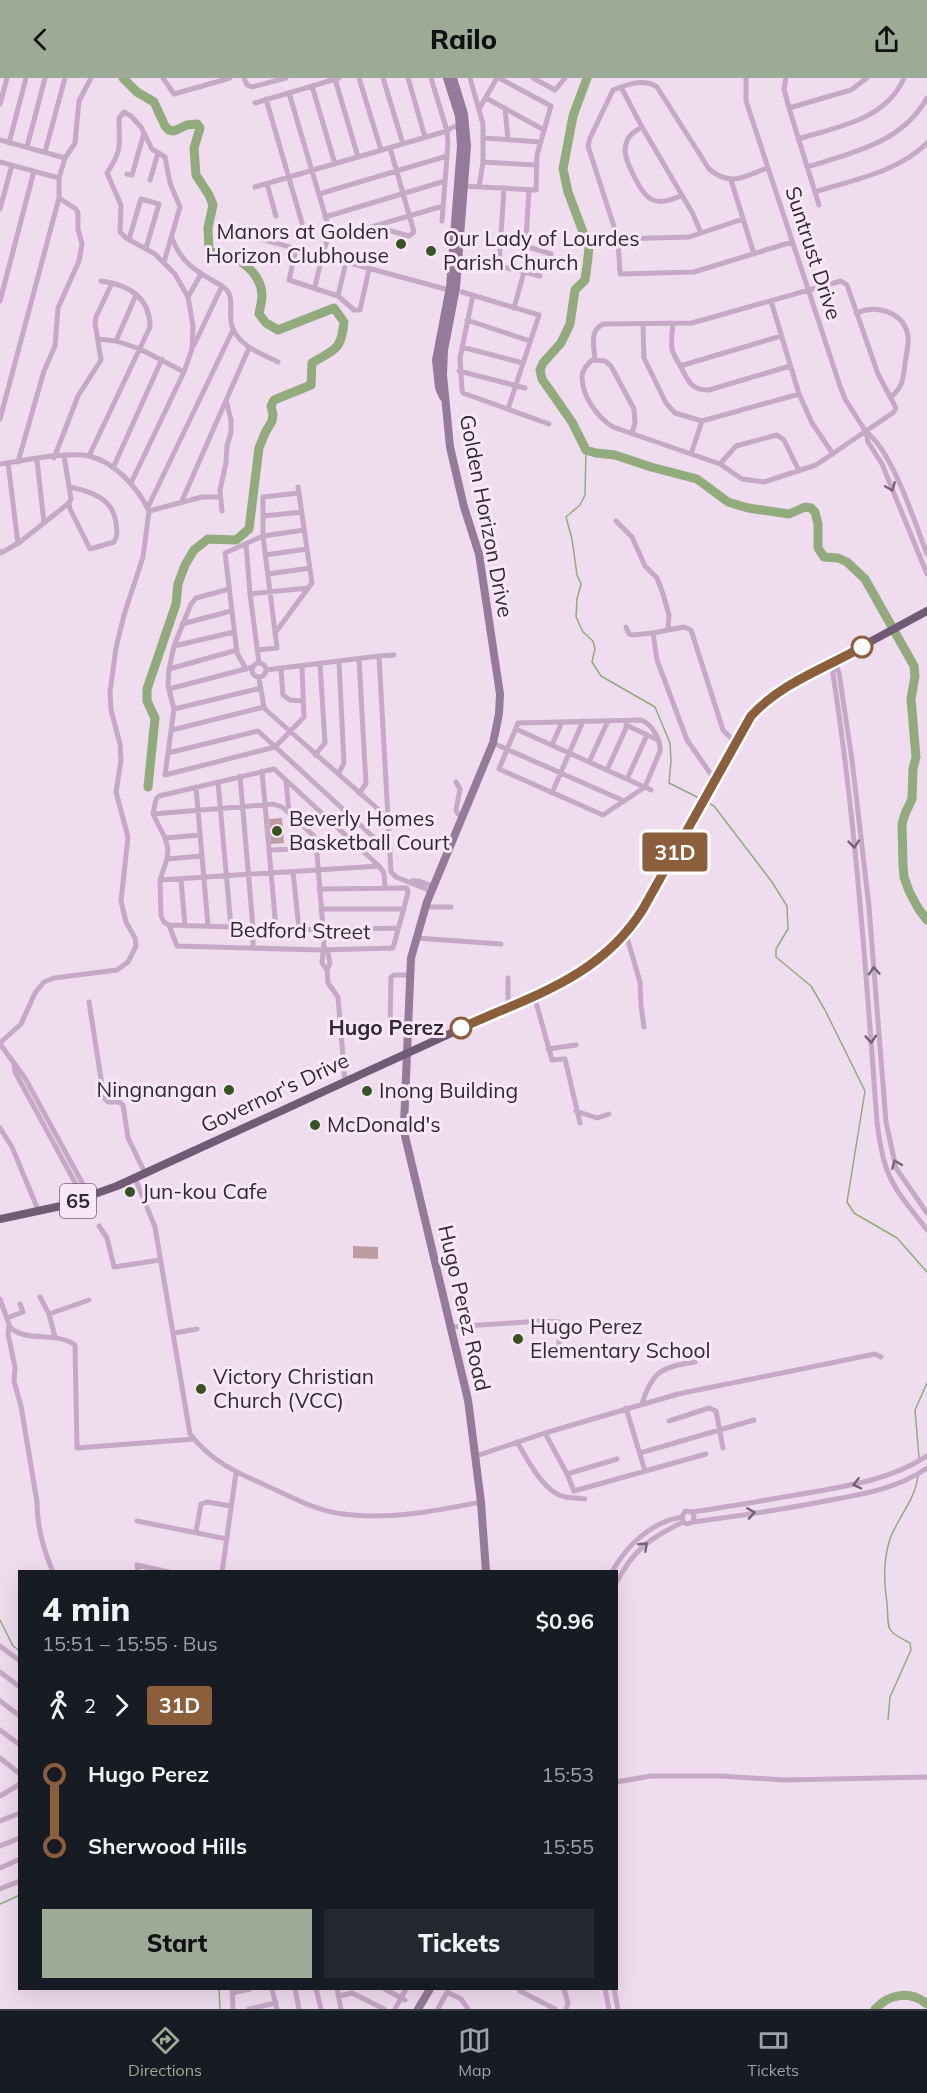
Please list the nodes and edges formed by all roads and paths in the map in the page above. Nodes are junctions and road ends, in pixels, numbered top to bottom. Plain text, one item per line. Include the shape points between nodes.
1 (7, 78) edge
2 (26, 78) edge
3 (45, 78) edge
4 (65, 78) edge
5 (91, 78) edge
6 (163, 78) edge
7 (230, 78) edge
8 (244, 78) edge
9 (285, 78) edge
10 (359, 78) edge
11 (383, 78) edge
12 (408, 78) edge
13 (431, 78) edge
14 (447, 78) edge
15 (453, 78) edge
16 (470, 78) edge
17 (498, 78) edge
18 (533, 78) edge
19 (565, 78) edge
20 (746, 78) edge
21 (786, 78) edge
22 (867, 78) edge
23 (904, 78) edge
24 (337, 79) edge
25 (546, 81) edge
26 (312, 86) junction
27 (621, 87) junction
28 (289, 93) junction
29 (486, 98) junction
30 (266, 99) junction
31 (926, 102) edge
32 (255, 103) dead end
33 (0, 104) edge
34 (505, 108) junction
35 (789, 108) junction
36 (479, 109) junction
37 (642, 127) junction
38 (463, 129) junction
39 (544, 130) junction
40 (447, 131) junction
41 (144, 133) junction
42 (425, 137) junction
43 (483, 138) junction
44 (798, 139) junction
45 (0, 140) edge
46 (508, 140) junction
47 (9, 142) junction
48 (541, 142) junction
49 (403, 144) junction
50 (926, 145) edge
51 (27, 147) junction
52 (390, 148) junction
53 (381, 150) junction
54 (45, 152) junction
55 (158, 153) junction
56 (447, 156) junction
57 (358, 157) junction
58 (65, 158) junction
59 (0, 162) edge
60 (483, 162) junction
61 (335, 164) junction
62 (12, 165) junction
63 (536, 165) junction
64 (807, 167) junction
65 (767, 168) junction
66 (34, 171) junction
67 (312, 171) junction
68 (396, 171) junction
69 (128, 174) dead end
70 (289, 177) junction
71 (59, 178) junction
72 (150, 180) dead end
73 (730, 180) junction
74 (445, 181) junction
75 (267, 184) junction
76 (461, 186) junction
77 (255, 187) dead end
78 (479, 187) junction
79 (504, 188) junction
80 (529, 190) junction
81 (815, 192) junction
82 (319, 194) junction
83 (403, 194) junction
84 (682, 195) junction
85 (59, 198) junction
86 (819, 205) dead end
87 (443, 206) junction
88 (0, 208) edge
89 (276, 216) dead end
90 (410, 216) junction
91 (326, 217) junction
92 (743, 219) junction
93 (442, 221) dead end
94 (302, 223) dead end
95 (382, 224) junction
96 (330, 232) junction
97 (701, 232) junction
98 (171, 237) junction
99 (253, 237) dead end
100 (129, 239) junction
101 (618, 239) junction
102 (792, 242) junction
103 (525, 246) junction
104 (146, 248) junction
105 (296, 249) junction
106 (551, 254) dead end
107 (754, 254) junction
108 (322, 256) junction
109 (164, 262) junction
110 (346, 262) junction
111 (369, 268) junction
112 (524, 272) junction
113 (201, 274) junction
114 (540, 276) dead end
115 (101, 281) dead end
116 (112, 283) junction
117 (222, 286) junction
118 (315, 287) junction
119 (449, 290) junction
120 (808, 291) junction
121 (462, 292) dead end
122 (136, 295) junction
123 (473, 295) junction
124 (338, 296) junction
125 (188, 297) junction
126 (0, 301) edge
127 (771, 302) junction
128 (514, 308) junction
129 (856, 313) junction
130 (467, 320) junction
131 (643, 324) junction
132 (673, 324) junction
133 (233, 330) junction
134 (781, 336) junction
135 (98, 339) junction
136 (530, 340) junction
137 (116, 341) junction
138 (462, 347) junction
139 (249, 348) junction
140 (140, 349) junction
141 (192, 349) junction
142 (162, 359) junction
143 (595, 359) junction
144 (278, 362) dead end
145 (523, 363) junction
146 (680, 366) junction
147 (790, 366) junction
148 (459, 371) junction
149 (184, 372) junction
150 (516, 385) junction
151 (525, 388) dead end
152 (799, 394) junction
153 (891, 397) junction
154 (226, 400) junction
155 (446, 401) junction
156 (508, 409) junction
157 (0, 419) edge
158 (702, 422) junction
159 (549, 424) dead end
160 (866, 432) junction
161 (632, 433) junction
162 (691, 454) junction
163 (832, 454) junction
164 (64, 456) junction
165 (89, 456) junction
166 (54, 458) junction
167 (37, 460) junction
168 (18, 462) junction
169 (8, 463) junction
170 (0, 464) edge
171 (720, 464) junction
172 (113, 468) junction
173 (799, 471) junction
174 (131, 483) junction
175 (69, 487) junction
176 (220, 497) junction
177 (69, 502) junction
178 (181, 503) junction
179 (148, 509) junction
180 (222, 511) dead end
181 (302, 512) junction
182 (263, 516) junction
183 (616, 521) dead end
184 (44, 523) junction
185 (304, 530) junction
186 (263, 536) junction
187 (18, 544) junction
188 (246, 544) junction
189 (307, 549) junction
190 (0, 551) edge
191 (927, 554) edge
192 (265, 555) junction
193 (310, 568) junction
194 (268, 574) junction
195 (927, 574) edge
196 (308, 588) junction
197 (229, 589) junction
198 (270, 592) junction
199 (250, 594) junction
200 (231, 611) junction
201 (923, 613) edge
202 (182, 624) junction
203 (626, 627) dead end
204 (668, 630) junction
205 (234, 632) junction
206 (275, 633) junction
207 (652, 633) junction
208 (174, 646) junction
209 (237, 650) junction
210 (257, 650) junction
211 (394, 655) dead end
212 (380, 656) junction
213 (359, 659) junction
214 (834, 661) junction
215 (339, 662) junction
216 (260, 663) junction
217 (320, 664) junction
218 (302, 667) junction
219 (249, 668) junction
220 (169, 669) junction
221 (281, 669) junction
222 (266, 670) junction
223 (259, 678) junction
224 (261, 688) junction
225 (169, 689) junction
226 (303, 701) junction
227 (264, 707) junction
228 (174, 709) junction
229 (583, 721) junction
230 (608, 721) junction
231 (616, 721) junction
232 (562, 722) junction
233 (627, 726) junction
234 (516, 729) junction
235 (172, 730) junction
236 (290, 733) junction
237 (646, 735) junction
238 (658, 741) junction
239 (735, 742) junction
240 (493, 743) junction
241 (552, 745) junction
242 (275, 747) junction
243 (507, 749) junction
244 (168, 753) junction
245 (570, 753) junction
246 (315, 754) junction
247 (589, 762) junction
248 (607, 770) junction
249 (262, 771) junction
250 (561, 773) junction
251 (338, 774) junction
252 (240, 776) junction
253 (627, 779) junction
254 (286, 780) junction
255 (218, 782) junction
256 (456, 782) dead end
257 (713, 782) junction
258 (196, 787) junction
259 (648, 788) junction
260 (359, 793) junction
261 (552, 793) junction
262 (624, 801) junction
263 (265, 805) junction
264 (243, 806) junction
265 (220, 808) junction
266 (198, 810) junction
267 (289, 813) junction
268 (153, 814) junction
269 (462, 815) junction
270 (387, 818) junction
271 (200, 835) junction
272 (165, 838) junction
273 (389, 844) junction
274 (358, 847) junction
275 (316, 849) junction
276 (269, 850) junction
277 (202, 856) junction
278 (167, 860) junction
279 (378, 866) junction
280 (318, 870) junction
281 (294, 872) junction
282 (271, 873) junction
283 (248, 875) junction
284 (226, 876) junction
285 (204, 878) junction
286 (181, 879) junction
287 (160, 880) junction
288 (385, 888) junction
289 (319, 889) junction
290 (432, 889) junction
291 (425, 907) junction
292 (452, 907) dead end
293 (321, 909) junction
294 (404, 909) junction
295 (170, 925) junction
296 (185, 926) junction
297 (208, 926) junction
298 (231, 927) junction
299 (253, 928) junction
300 (276, 928) junction
301 (398, 928) junction
302 (299, 929) junction
303 (323, 930) junction
304 (626, 934) junction
305 (416, 938) junction
306 (501, 944) dead end
307 (253, 948) junction
308 (325, 950) junction
309 (410, 975) junction
310 (508, 978) dead end
311 (534, 995) junction
312 (89, 1002) dead end
313 (508, 1006) junction
314 (407, 1027) junction
315 (644, 1027) dead end
316 (0, 1044) edge
317 (576, 1044) dead end
318 (548, 1049) junction
319 (406, 1053) junction
320 (345, 1081) junction
321 (576, 1111) junction
322 (609, 1114) dead end
323 (580, 1123) dead end
324 (0, 1128) edge
325 (149, 1171) junction
326 (135, 1178) junction
327 (87, 1198) junction
328 (39, 1212) junction
329 (927, 1213) edge
330 (0, 1219) edge
331 (99, 1226) dead end
332 (927, 1230) edge
333 (160, 1260) junction
334 (40, 1298) dead end
335 (0, 1299) edge
336 (89, 1300) dead end
337 (20, 1304) dead end
338 (49, 1314) junction
339 (7, 1318) junction
340 (9, 1324) junction
341 (451, 1327) junction
342 (197, 1329) dead end
343 (174, 1333) junction
344 (55, 1337) junction
345 (881, 1356) dead end
346 (557, 1358) dead end
347 (695, 1362) dead end
348 (642, 1404) junction
349 (626, 1408) junction
350 (754, 1420) dead end
351 (669, 1421) dead end
352 (720, 1428) junction
353 (544, 1433) junction
354 (194, 1439) junction
355 (517, 1442) junction
356 (723, 1448) dead end
357 (640, 1453) junction
358 (706, 1454) dead end
359 (476, 1456) junction
360 (927, 1456) edge
361 (617, 1459) dead end
362 (927, 1468) edge
363 (645, 1471) junction
364 (236, 1473) junction
365 (567, 1474) junction
366 (585, 1498) dead end
367 (481, 1502) junction
368 (231, 1506) junction
369 (692, 1512) junction
370 (682, 1519) junction
371 (137, 1521) dead end
372 (693, 1522) junction
373 (196, 1532) junction
374 (227, 1539) junction
375 (52, 1570) edge
376 (138, 1570) edge
377 (160, 1570) edge
378 (222, 1570) edge
379 (486, 1570) edge
380 (613, 1570) edge
381 (618, 1578) edge
382 (0, 1646) edge
383 (18, 1659) edge
384 (0, 1672) edge
385 (18, 1686) edge
386 (0, 1701) edge
387 (18, 1714) edge
388 (0, 1730) edge
389 (18, 1744) edge
390 (0, 1758) edge
391 (18, 1772) edge
392 (927, 1777) edge
393 (618, 1782) edge
394 (18, 1785) edge
395 (2, 1793) edge
396 (18, 1814) edge
397 (0, 1821) edge
398 (18, 1839) edge
399 (0, 1846) edge
400 (18, 1860) edge
401 (0, 1868) edge
402 (18, 1882) edge
403 (0, 1888) edge
404 (272, 1990) edge
405 (295, 1990) edge
406 (316, 1990) edge
407 (337, 1990) edge
408 (387, 1990) edge
409 (406, 1990) edge
410 (429, 1990) edge
411 (520, 1990) dead end
412 (564, 1990) edge
413 (605, 1990) edge
414 (614, 1990) edge
415 (232, 1991) edge
416 (339, 1996) junction
417 (403, 1999) junction
418 (276, 2006) edge
419 (465, 2007) edge
420 (232, 2009) edge
421 (249, 2009) edge
422 (299, 2009) edge
423 (321, 2009) edge
424 (341, 2009) edge
425 (384, 2009) edge
426 (395, 2009) edge
427 (418, 2009) edge
428 (438, 2009) edge
429 (555, 2009) edge
430 (566, 2009) edge
431 (609, 2009) edge
432 (618, 2009) edge

1 - 33 street
2 - 47 street
3 - 51 street
4 - 54 street
5 - 58 street via 79,101 75,143
6 - 7 street via 174,94
8 - 9 street via 252,87
10 - 53 street
11 - 49 street
12 - 42 street
13 - 40 street
14 - 38 street, Golden Horizon Drive
15 - 38 street, Golden Horizon Drive
16 - 36 street
17 - 29 street
17 - 39 street via 551,106
18 - 25 street
19 - 25 street via 555,90
20 - 65 street, Suntrust Drive via 746,101
21 - 35 street via 784,89
22 - 35 street via 851,90
23 - 44 street via 886,105 867,117
24 - 26 street
24 - 57 street
26 - 28 street
26 - 61 street
27 - 37 street
27 - 73 street via 638,80 652,82 709,169
27 - 101 street via 608,97 588,146
28 - 30 street
28 - 67 street
29 - 34 street
29 - 36 street
30 - 32 street
30 - 70 street
31 - 64 street via 891,137
34 - 39 street
34 - 46 street
35 - 44 street
36 - 43 street
37 - 84 street
37 - 84 street via 632,133 625,150 641,191 659,202
38 - 40 street via 453,127
38 - 76 street, Golden Horizon Drive
39 - 48 street
40 - 42 street
40 - 56 street
41 - 55 street
41 - 69 street via 132,175
41 - 100 street via 131,116 121,113 120,147 106,173 121,205 120,232
42 - 49 street
43 - 46 street
43 - 60 street
44 - 64 street
45 - 47 street
46 - 48 street
47 - 51 street
48 - 63 street
49 - 52 street
50 - 81 street via 879,172
51 - 54 street
52 - 53 street
52 - 68 street
53 - 57 street
54 - 58 street
55 - 72 street
55 - 98 street via 165,157 180,207
56 - 68 street
56 - 74 street
57 - 61 street
58 - 71 street
59 - 62 street
60 - 63 street
60 - 78 street
61 - 67 street
62 - 66 street
62 - 88 street
63 - 80 street via 536,190
64 - 81 street
65 - 73 street
65 - 102 street, Suntrust Drive
66 - 71 street
66 - 126 street
67 - 70 street
67 - 82 street
68 - 82 street
68 - 83 street
70 - 75 street
70 - 94 street
71 - 85 street
73 - 92 street
74 - 83 street
74 - 87 street
75 - 77 street
75 - 89 street
76 - 78 street
76 - 119 street, Golden Horizon Drive
76 - 155 street, Golden Horizon Drive via 456,288 442,359
78 - 79 street
79 - 80 street
79 - 112 street via 499,266
80 - 103 street
81 - 86 street
82 - 91 street
83 - 90 street
83 - 91 street
84 - 97 street
85 - 157 street
85 - 168 street via 78,213 81,251 58,308 55,346
87 - 90 street
87 - 93 street
90 - 95 street
90 - 95 street via 412,235 384,228
91 - 96 street
92 - 97 street
92 - 107 street
95 - 96 street via 344,236
96 - 108 street
97 - 101 street via 689,237
98 - 109 street
98 - 113 street via 178,253
99 - 105 street
100 - 104 street
100 - 104 street via 141,199 159,204
101 - 107 street via 620,274 694,272
102 - 107 street
102 - 120 street, Suntrust Drive
103 - 106 street
103 - 112 street
104 - 109 street
105 - 108 street
105 - 118 street via 289,280
108 - 110 street
108 - 118 street
109 - 125 street via 176,274
110 - 111 street
110 - 124 street
111 - 119 street
111 - 124 street via 360,310 354,310
112 - 114 street
112 - 128 street
113 - 117 street
113 - 125 street
115 - 116 street
116 - 122 street
116 - 135 street via 96,317
117 - 133 street via 228,289 232,300
117 - 141 street
118 - 124 street
119 - 155 street, Golden Horizon Drive via 435,366
120 - 127 street
120 - 129 street via 844,281
120 - 160 street, Suntrust Drive via 840,386
121 - 123 street
122 - 137 street
122 - 140 street via 150,314 150,327
123 - 128 street
123 - 130 street
125 - 141 street
127 - 132 street via 692,323
127 - 134 street
128 - 136 street via 539,315
129 - 153 street via 878,374
129 - 153 street via 879,309 892,314 905,327 908,342 903,384
130 - 136 street
130 - 138 street
131 - 132 street
131 - 143 street via 599,326 594,333
131 - 158 street via 644,358 666,403 675,413
132 - 146 street via 672,349
133 - 139 street
133 - 179 street
134 - 146 street
134 - 147 street
135 - 137 street
135 - 166 street via 100,360 78,396
136 - 145 street
137 - 140 street
138 - 145 street
138 - 148 street
139 - 144 street
139 - 154 street
140 - 142 street
140 - 165 street
141 - 149 street
142 - 149 street
142 - 172 street
143 - 161 street via 611,366 634,409
143 - 161 street via 584,370 582,380 598,416 613,427
145 - 150 street
146 - 147 street via 693,387 704,390
147 - 152 street
148 - 150 street
148 - 156 street via 463,393
149 - 174 street
150 - 151 street
150 - 156 street
152 - 158 street
152 - 163 street
153 - 160 street via 894,411
154 - 176 street via 231,432
154 - 178 street
155 - 240 street, Golden Horizon Drive via 450,447 479,554 500,694
156 - 159 street
158 - 162 street
160 - 163 street
160 - 191 street, Suntrust Drive via 888,461
160 -> 195 street, Suntrust Drive
161 - 162 street
162 - 171 street
163 - 173 street
164 - 165 street
164 - 166 street
164 - 175 street
165 - 172 street
166 - 167 street
167 - 168 street
167 - 184 street
168 - 169 street
169 - 170 street
169 - 187 street
171 - 173 street via 742,479 756,482
171 - 173 street via 736,446 777,435 784,440
172 - 174 street
174 - 179 street
175 - 177 street
175 - 177 street via 88,490 107,503 115,518 114,542 90,549
176 - 178 street
176 - 180 street
177 - 184 street
178 - 179 street
179 - 316 street via 143,557 124,615 110,692 121,760 116,792 128,837 121,901 136,946 128,962 117,970 44,982 21,1024
181 - 182 street
181 - 182 street via 299,490 263,497
181 - 185 street
182 - 186 street
183 - 204 street via 632,537 645,566 657,578 669,615
184 - 187 street
185 - 186 street
185 - 189 street
186 - 188 street
186 - 192 street
187 - 190 street
188 - 197 street via 225,553
188 - 199 street
189 - 192 street
189 - 193 street
192 - 194 street
193 - 194 street
193 - 196 street via 312,583
194 - 198 street
196 - 198 street
196 - 206 street
197 - 200 street
197 - 202 street via 196,598
198 - 199 street
198 - 206 street
199 - 210 street
200 - 202 street
200 - 205 street
201 - 214 main road, Governor's Drive / 65
202 - 208 street
203 - 207 street via 632,635
204 - 207 street
204 - 239 street via 691,630 723,730
205 - 208 street
205 - 209 street
206 - 210 street via 277,648
207 - 257 street via 657,660 687,740
208 - 220 street
209 - 219 street
209 - 220 street
210 - 216 street
211 - 212 street
212 - 213 street
212 - 270 street
213 - 215 street
213 - 260 street via 366,784
214 - 239 main road, Governor's Drive / 65 via 769,698 751,716
329 -> 214 street via 896,1168 889,1145 869,907 852,760
214 -> 332 street via 860,897 880,1146 897,1190
215 - 217 street
215 - 251 street via 344,763
216 - 219 street
216 - 222 street
217 - 218 street
217 - 246 street via 325,743
218 - 221 street
218 - 226 street
219 - 223 street
219 - 225 street
220 - 225 street
221 - 222 street
221 - 226 street via 283,695
222 - 223 street
223 - 224 street
224 - 227 street
224 - 228 street
225 - 228 street
226 - 236 street via 304,717
227 - 235 street
227 - 236 street
228 - 235 street
229 - 230 street
229 - 232 street
229 - 245 street
230 - 231 street
230 - 247 street
231 - 233 street
231 - 238 street via 646,722
232 - 234 street via 518,723
232 - 241 street
233 - 237 street
233 - 248 street
234 - 241 street
234 - 243 street
235 - 244 street
236 - 242 street
236 - 246 street
237 - 238 street
237 - 253 street
238 - 259 street via 660,751
239 - 257 main road, Governor's Drive / 65
240 - 243 street
240 - 269 street, Golden Horizon Drive
241 - 245 street
242 - 244 street via 258,731
242 - 244 street via 165,774
242 - 273 street via 382,845
243 - 250 street
243 - 261 street via 499,769
245 - 247 street
245 - 250 street
246 - 251 street
247 - 248 street
248 - 253 street
249 - 252 street
249 - 254 street via 274,769
249 - 263 street
250 - 261 street
250 - 262 street
251 - 260 street
252 - 255 street
252 - 264 street
253 - 259 street
254 - 267 street
254 - 274 street
255 - 258 street
255 - 265 street
256 - 269 street via 460,789 456,810
257 - 304 main road, Governor's Drive / 65
258 - 266 street
258 - 268 street via 157,797
259 - 262 street
260 - 270 street
261 - 262 street via 603,815
263 - 264 street
263 - 267 street via 278,804
263 - 276 street
264 - 265 street
264 - 283 street
265 - 266 street
265 - 284 street
266 - 268 street
266 - 271 street
267 - 275 street via 314,837
268 - 272 street
269 - 290 street, Golden Horizon Drive
270 - 273 street
271 - 272 street
271 - 277 street
272 - 278 street
273 - 290 street via 391,872
274 - 275 street
274 - 279 street
275 - 276 street
275 - 280 street
276 - 282 street
277 - 278 street
277 - 285 street
278 - 287 street
279 - 280 street
279 - 288 street via 384,873
280 - 281 street
280 - 289 street
281 - 282 street
281 - 302 street
282 - 283 street
282 - 300 street
283 - 284 street
283 - 299 street
284 - 285 street
284 - 298 street
285 - 286 street
285 - 297 street
286 - 287 street
286 - 296 street
287 - 295 street via 162,916
288 - 289 street
288 - 294 street, Bedford Street via 405,887 409,891
289 - 293 street
290 - 291 street, Golden Horizon Drive
291 - 292 street
291 - 305 street, Golden Horizon Drive
293 - 294 street
293 - 303 street
294 - 301 street, Bedford Street
295 - 296 street
295 - 307 street, Bedford Street via 177,946
296 - 297 street
297 - 298 street
298 - 299 street
299 - 300 street
299 - 307 street
300 - 302 street
301 - 303 street
301 - 308 street, Bedford Street via 393,948
302 - 303 street
303 - 308 street
304 - 311 main road, Governor's Drive / 65 via 586,969
304 - 315 street via 640,982
305 - 306 street
305 - 309 street, Golden Horizon Drive
307 - 308 street, Bedford Street
308 - 320 street via 330,963 328,983 338,997
309 - 314 street, Golden Horizon Drive
309 - 314 street via 391,977 390,1022
310 - 313 street
311 - 313 main road, Governor's Drive / 65
311 - 318 street
312 - 325 street via 104,1098 123,1105 128,1138
313 - 319 main road, Governor's Drive / 65
314 - 319 street, Golden Horizon Drive
316 - 327 street
317 - 318 street
318 - 321 street via 552,1059 565,1059
319 - 320 main road, Governor's Drive / 65
319 - 341 street, Hugo Perez Road via 405,1136
320 - 325 main road, Governor's Drive / 65
321 - 322 street via 597,1118
321 - 323 street
324 - 328 street
325 - 326 main road, Governor's Drive / 65
326 - 327 main road, Governor's Drive / 65
326 - 333 street via 155,1227
327 - 328 main road, Governor's Drive / 65
328 - 330 main road, Governor's Drive / 65
331 - 333 street via 107,1238 114,1267
333 - 343 street
334 - 338 street
335 - 339 street
336 - 338 street
337 - 339 street via 22,1313
338 - 344 street
339 - 340 street
340 - 344 street via 23,1335
340 - 375 street via 14,1381 41,1540
341 - 346 street via 559,1322
341 - 359 street, Hugo Perez Road
342 - 343 street
343 - 354 street via 190,1434
344 - 354 street via 73,1343 75,1348 77,1448
345 - 348 street via 851,1358
347 - 348 street via 654,1376
348 - 349 street
349 - 353 street
349 - 357 street
350 - 352 street
351 - 352 street via 709,1408 716,1411
352 - 356 street
352 - 357 street
353 - 355 street
353 - 365 street
354 - 364 street
355 - 359 street
355 - 366 street via 546,1485 562,1497
357 - 363 street
358 - 363 street
359 - 367 street, Hugo Perez Road
360 -> 369 street via 886,1476 851,1485
361 - 365 street
372 -> 362 street via 854,1496 913,1478
363 - 365 street via 574,1491
364 - 367 street via 292,1498 342,1514 406,1516
364 - 368 street
367 - 379 street, Hugo Perez Road
368 - 373 street via 201,1504
368 - 374 street
369 - 370 street via 685,1511
369 - 372 street
370 - 372 street via 687,1524
370 - 380 street via 653,1528 632,1544
381 -> 370 street via 643,1545
371 - 373 street
373 - 374 street
374 - 378 street
376 - 377 street via 138,1565
382 - 383 street
384 - 385 street
386 - 387 street
388 - 389 street
390 - 391 street
392 - 393 street via 785,1780 651,1776
394 - 395 street
396 - 397 street
398 - 399 street
400 - 401 street
402 - 403 street
404 - 418 street
405 - 422 street
406 - 423 street
407 - 416 street
408 - 417 street
409 - 417 street
410 - 427 street
411 - 429 street
412 - 430 street
413 - 431 street
414 - 432 street
415 - 420 street
416 - 424 street
416 - 425 street via 352,1993
417 - 426 street
418 - 421 street
419 - 428 street via 447,1992

